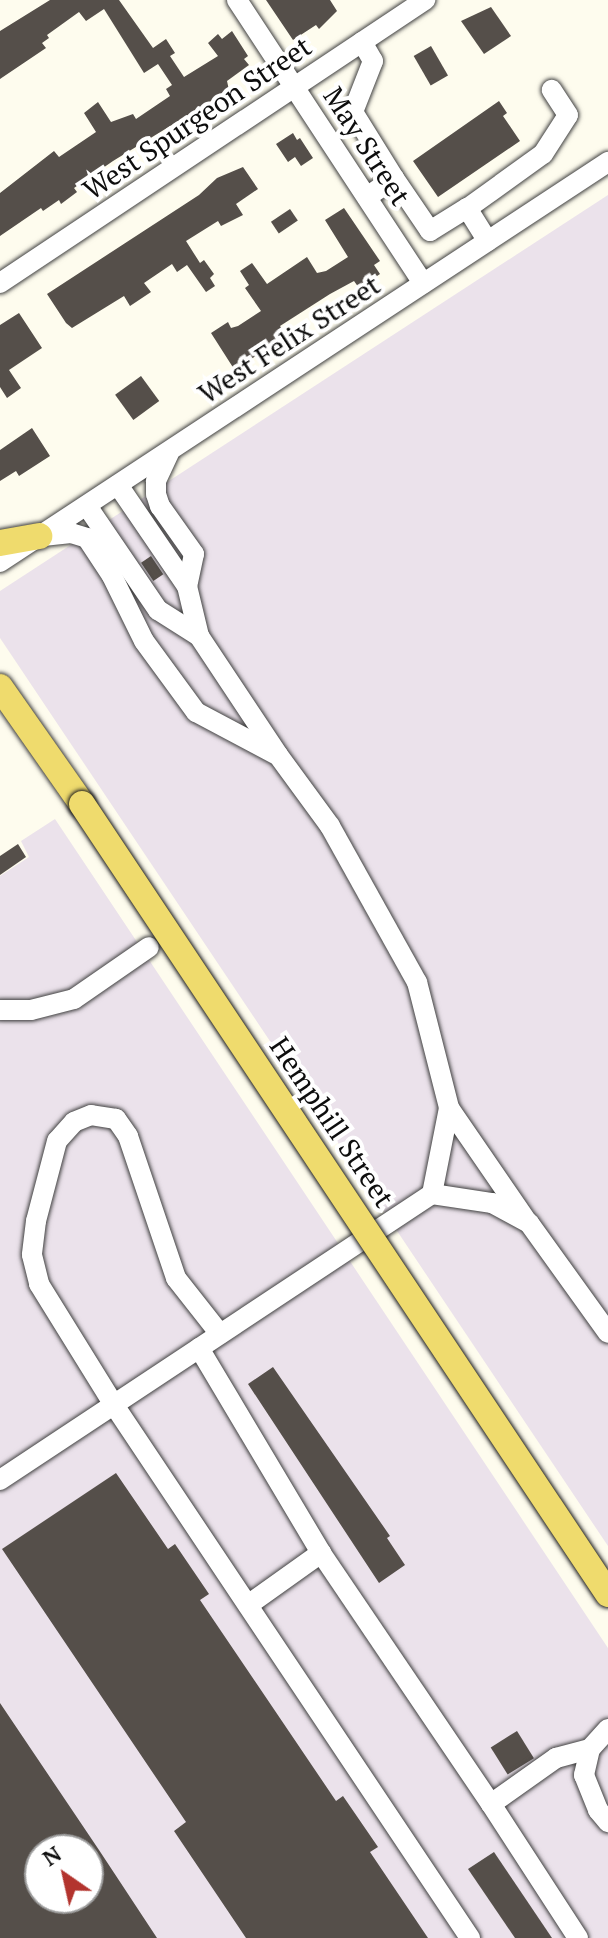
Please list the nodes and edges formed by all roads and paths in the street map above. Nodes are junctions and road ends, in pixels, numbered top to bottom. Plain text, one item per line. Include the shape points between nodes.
1 (237, 0) edge
2 (425, 0) edge
3 (362, 42) junction
4 (293, 86) junction
5 (552, 90) dead end
6 (608, 162) edge
7 (394, 178) junction
8 (367, 197) junction
9 (465, 210) junction
10 (488, 241) junction
11 (0, 283) edge
12 (423, 283) junction
13 (170, 451) junction
14 (118, 485) junction
15 (87, 506) junction
16 (39, 536) junction
17 (0, 543) edge
18 (0, 562) edge
19 (187, 586) junction
20 (199, 636) junction
21 (0, 687) edge
22 (278, 755) junction
23 (149, 947) dead end
24 (0, 1010) edge
25 (449, 1108) junction
26 (432, 1194) junction
27 (529, 1223) junction
28 (608, 1333) edge
29 (220, 1334) junction
30 (199, 1348) junction
31 (114, 1405) junction
32 (0, 1480) edge
33 (321, 1553) junction
34 (608, 1594) edge
35 (248, 1605) junction
36 (608, 1729) edge
37 (590, 1749) junction
38 (491, 1804) junction
39 (608, 1822) edge
40 (470, 1938) edge
41 (578, 1938) edge

1 - 4 street, May Street
2 - 3 street, West Spurgeon Street
3 - 4 street, West Spurgeon Street
3 - 7 street via 373,61 353,112
4 - 8 street, May Street
4 - 11 street, West Spurgeon Street
5 - 9 street via 568,115 543,154
6 - 10 street, West Felix Street
7 - 8 street
7 - 9 street via 430,231
8 - 12 street, May Street
9 - 10 street
10 - 12 street, West Felix Street
12 - 13 street, West Felix Street
13 - 14 street, West Felix Street
13 - 19 street via 156,481 156,494 194,554
14 - 15 street, West Felix Street
14 - 19 street
15 - 16 street, West Felix Street
15 - 20 street via 158,610
16 - 17 main road
16 - 18 street, West Felix Street
16 - 22 street via 71,533 87,538 144,641 196,712
19 - 20 street
20 - 22 street
21 - 34 main road, Hemphill Street, bridge
22 - 25 street via 330,826 417,982
23 - 24 street via 74,999 31,1010
25 - 26 street
25 - 27 street
26 - 27 street via 492,1203
26 - 29 street
27 - 28 street
29 - 30 street
29 - 31 street via 176,1278 128,1136 116,1119 91,1115 74,1122 57,1141 32,1255 39,1284
30 - 31 street
30 - 33 street
31 - 32 street
31 - 35 street
33 - 35 street
33 - 38 street
35 - 40 street
36 - 37 street
37 - 38 street via 556,1758
37 - 39 street via 584,1775
38 - 41 street

